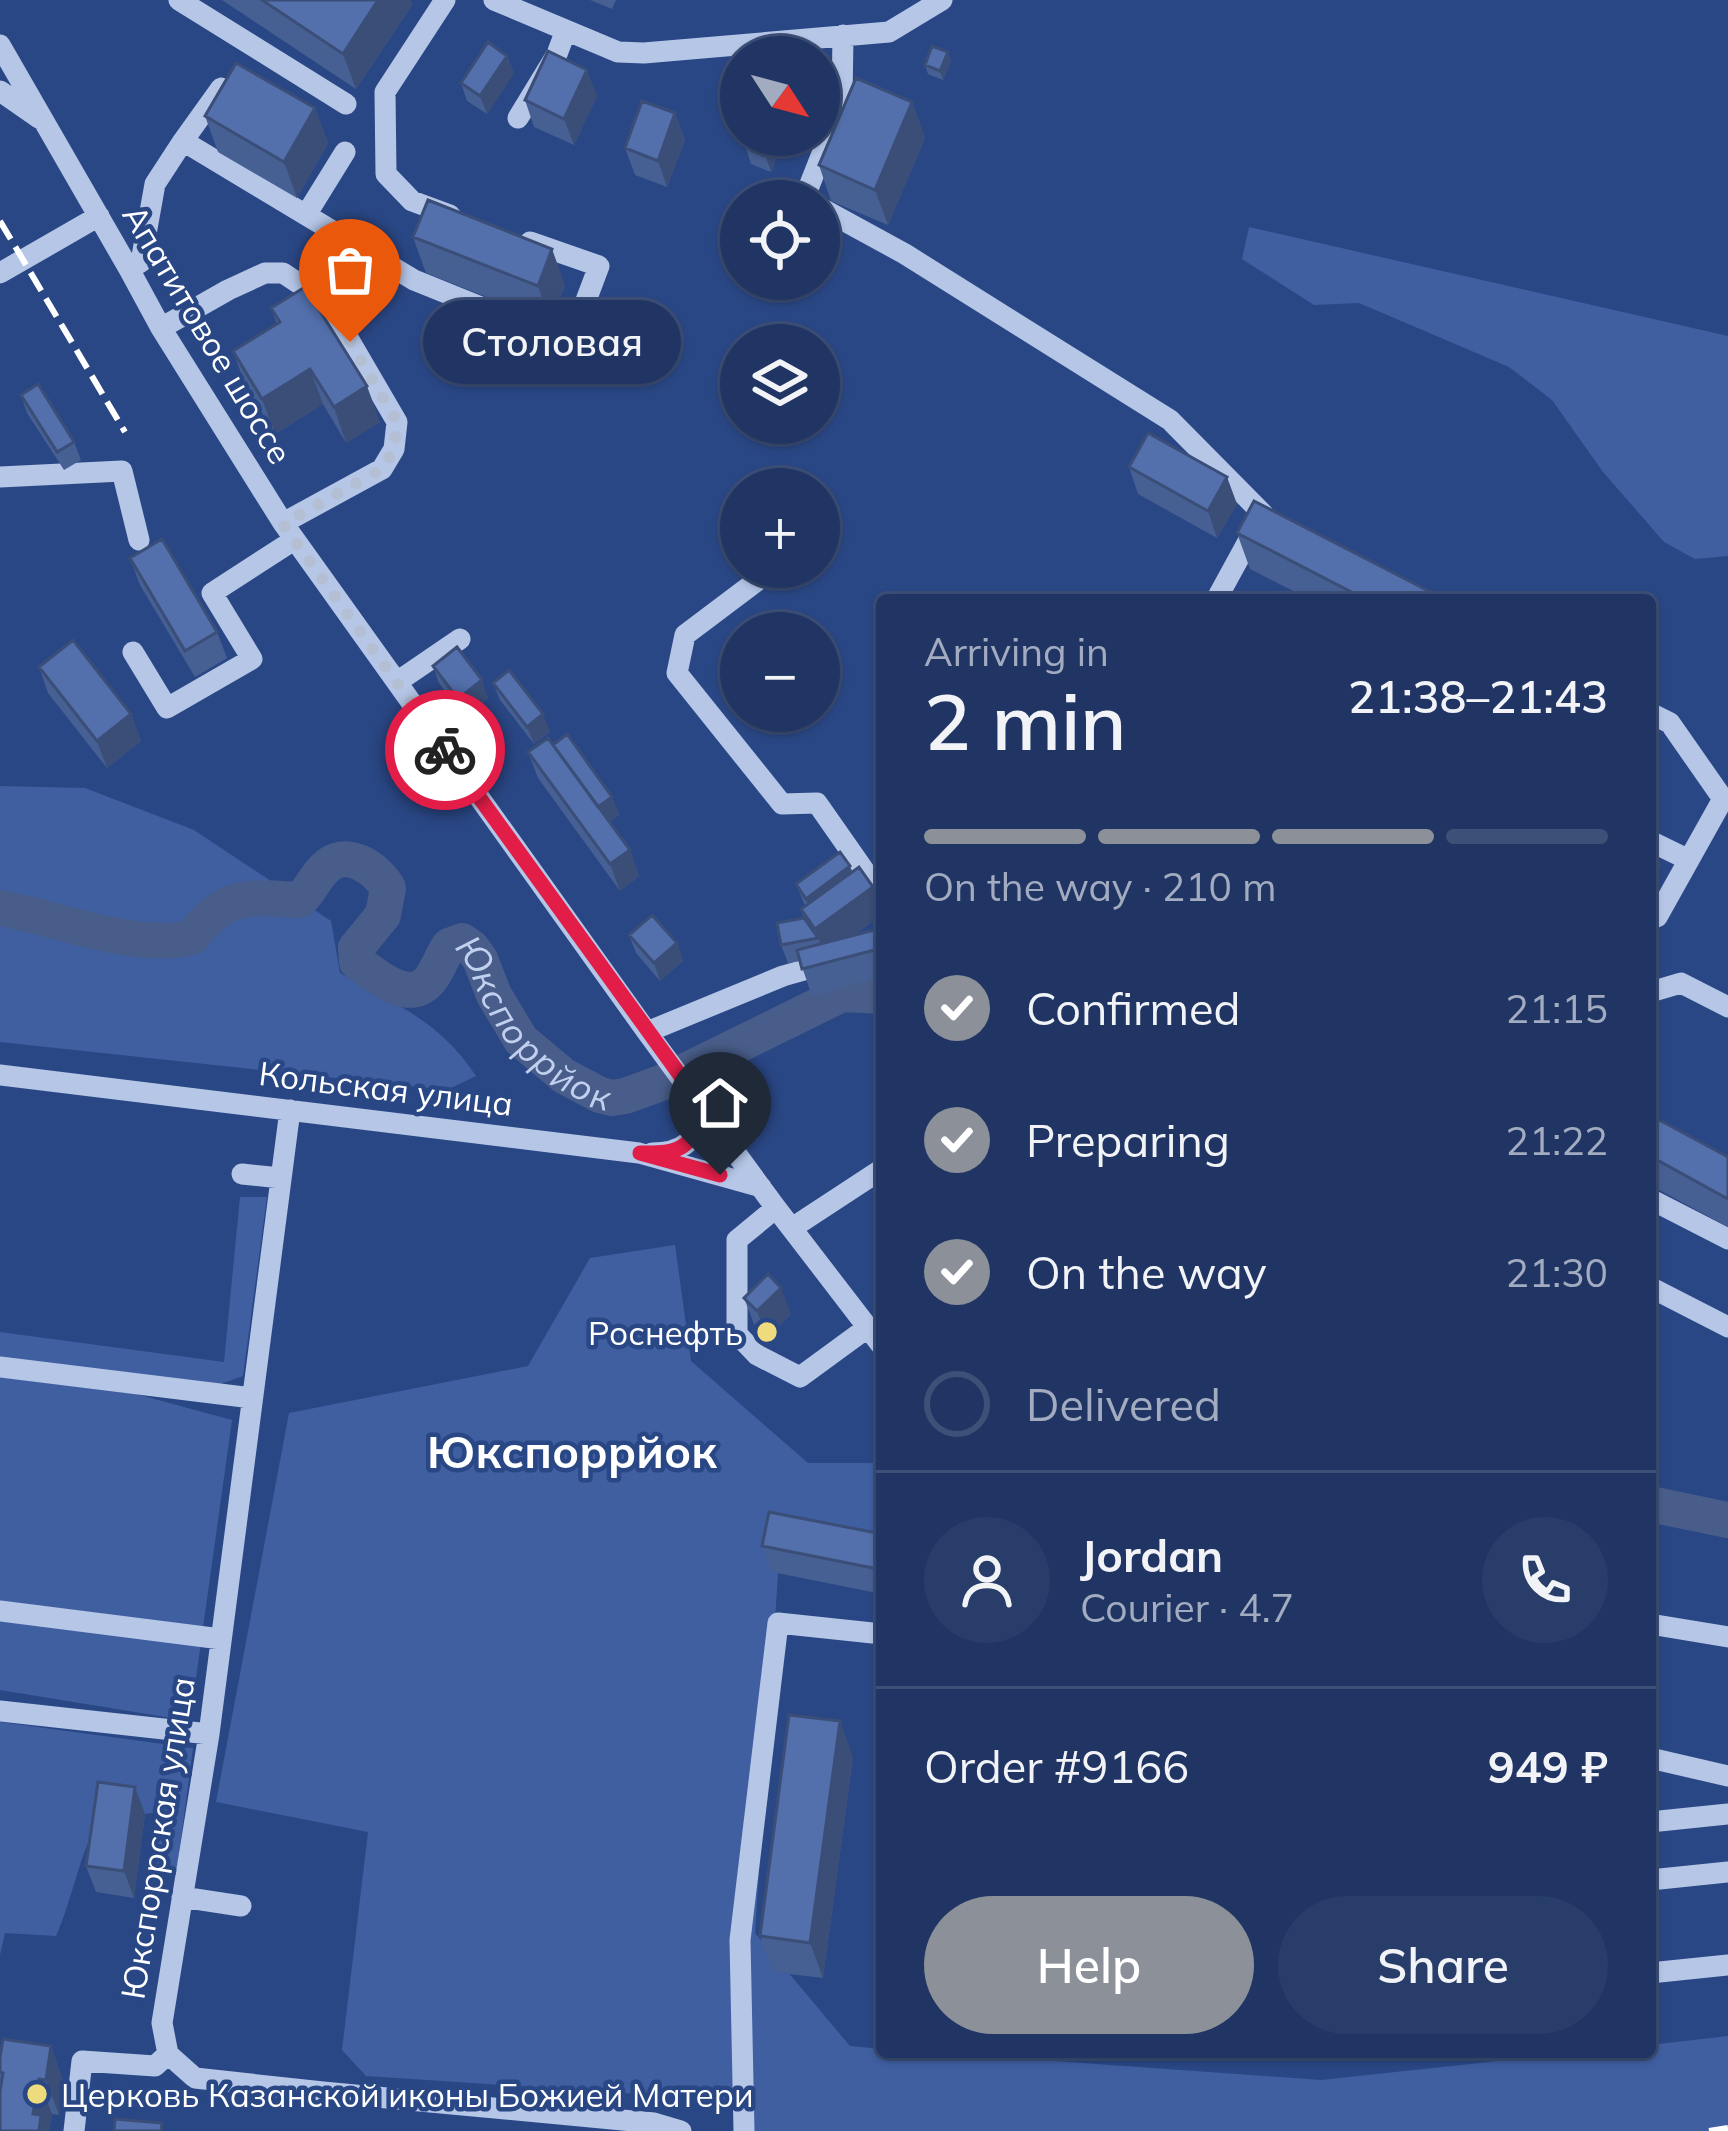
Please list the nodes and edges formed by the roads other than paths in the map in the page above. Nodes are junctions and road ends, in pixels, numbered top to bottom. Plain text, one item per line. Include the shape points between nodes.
1 (179, 0) edge
2 (445, 0) edge
3 (494, 0) edge
4 (943, 0) edge
5 (566, 30) junction
6 (843, 35) junction
7 (0, 45) edge
8 (220, 88) edge
9 (0, 92) edge
10 (346, 104) dead end
11 (518, 118) dead end
12 (45, 122) junction
13 (184, 142) junction
14 (345, 152) dead end
15 (812, 180) edge
16 (306, 215) junction
17 (99, 216) junction
18 (840, 218) edge
19 (474, 223) edge
20 (516, 237) edge
21 (130, 268) junction
22 (0, 273) edge
23 (160, 328) junction
24 (0, 477) edge
25 (288, 532) junction
26 (139, 540) dead end
27 (747, 588) edge
28 (1223, 594) edge
29 (460, 639) dead end
30 (133, 652) dead end
31 (397, 682) junction
32 (1656, 716) edge
33 (1726, 802) edge
34 (1656, 844) edge
35 (1689, 860) junction
36 (876, 887) edge
37 (1657, 916) dead end
38 (876, 950) edge
39 (1656, 990) edge
40 (1728, 1007) edge
41 (647, 1032) junction
42 (0, 1075) edge
43 (701, 1103) junction
44 (290, 1110) junction
45 (640, 1153) junction
46 (242, 1174) dead end
47 (876, 1174) edge
48 (281, 1178) junction
49 (761, 1186) junction
50 (1656, 1202) edge
51 (776, 1208) junction
52 (792, 1228) junction
53 (1728, 1239) edge
54 (1656, 1290) edge
55 (1728, 1327) edge
56 (867, 1328) junction
57 (876, 1339) edge
58 (0, 1367) edge
59 (252, 1398) junction
60 (0, 1611) edge
61 (1656, 1625) edge
62 (876, 1633) edge
63 (1728, 1637) edge
64 (221, 1639) junction
65 (0, 1711) edge
66 (208, 1734) junction
67 (1656, 1759) edge
68 (1728, 1775) edge
69 (1728, 1814) edge
70 (1656, 1821) edge
71 (1728, 1872) edge
72 (1656, 1879) edge
73 (182, 1897) junction
74 (241, 1906) dead end
75 (1728, 1965) edge
76 (1656, 1972) edge
77 (168, 2054) junction
78 (74, 2131) edge
79 (681, 2131) edge
80 (744, 2131) edge

1 - 10 street
2 - 19 street via 385,92 386,174 412,201
3 - 5 street
4 - 6 street via 889,32
5 - 6 street via 618,52
5 - 11 street
6 - 15 street via 842,103
7 - 12 street, Апатитовое шоссе
8 - 13 street
9 - 12 street
12 - 17 street, Апатитовое шоссе
13 - 16 street
13 - 21 street via 155,184 141,262
14 - 16 street
16 - 20 street via 414,280 569,343 599,266
17 - 21 street, Апатитовое шоссе
17 - 22 street
18 - 28 street via 1170,420 1273,520
21 - 23 street, Апатитовое шоссе
23 - 25 street, Апатитовое шоссе
23 - 25 street via 265,273 283,274 326,302 397,422 394,449 382,469
24 - 26 street via 122,471
25 - 30 street via 212,593 252,659 167,708
25 - 31 street, Апатитовое шоссе
27 - 36 street via 685,635 677,673 782,804 817,803
29 - 31 street
31 - 41 street, Апатитовое шоссе
32 - 33 street
33 - 35 street
34 - 35 street
35 - 37 street
38 - 41 street via 783,976
39 - 40 street via 1682,983
41 - 43 street, Апатитовое шоссе
42 - 44 street, Кольская улица
43 - 45 street via 695,1134 683,1147
43 - 49 street, Апатитовое шоссе
44 - 45 street, Кольская улица
44 - 48 street, Юкспоррская улица
45 - 49 street, Кольская улица
46 - 48 street
47 - 52 street
48 - 59 street, Юкспоррская улица
49 - 51 street, Апатитовое шоссе
50 - 53 street
51 - 52 street, Апатитовое шоссе
51 - 56 street via 737,1240 737,1334 757,1355 800,1377
52 - 56 street, Апатитовое шоссе
54 - 55 street
56 - 57 street, Апатитовое шоссе
58 - 59 street
59 - 64 street, Юкспоррская улица
60 - 64 street
61 - 63 street
62 - 80 street via 778,1623 740,1940
64 - 66 street, Юкспоррская улица
65 - 66 street
66 - 73 street, Юкспоррская улица
67 - 68 street
69 - 70 street
71 - 72 street
73 - 74 street
73 - 77 street, Юкспоррская улица via 162,2023
75 - 76 street
77 - 78 street via 154,2066 82,2061
77 - 79 street via 195,2078 214,2081 654,2122

